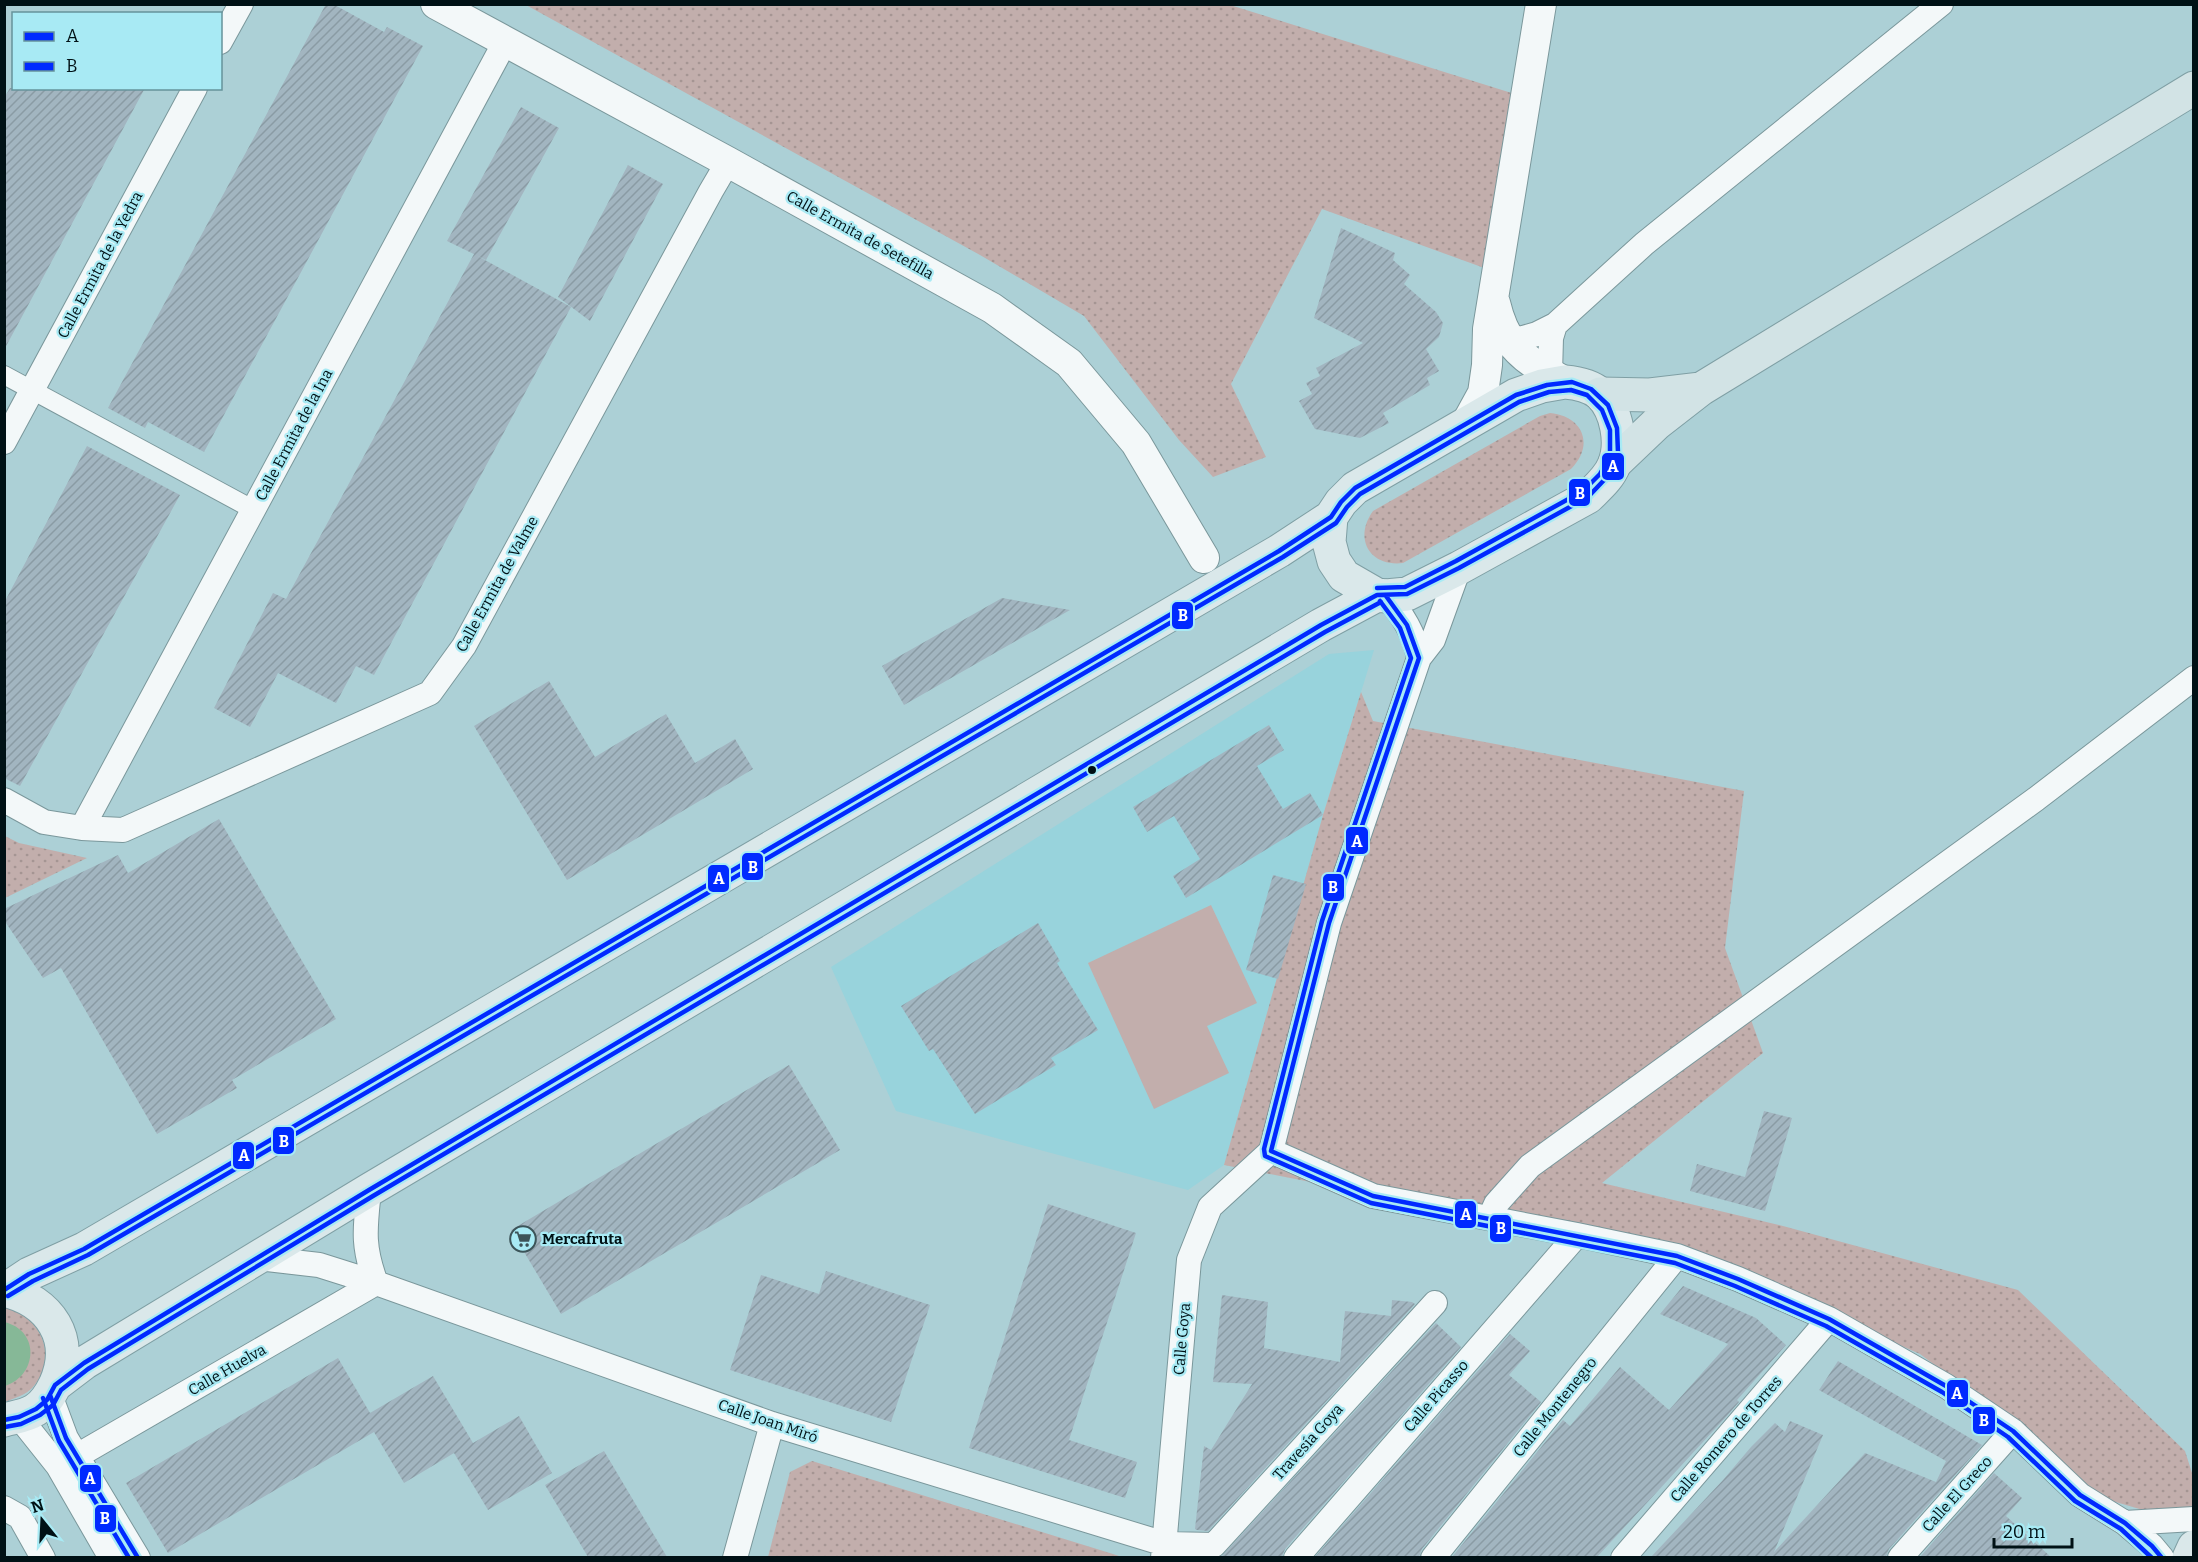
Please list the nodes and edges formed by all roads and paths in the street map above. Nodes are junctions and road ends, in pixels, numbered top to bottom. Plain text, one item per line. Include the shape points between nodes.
1 (241, 4) edge
2 (436, 4) edge
3 (1541, 4) edge
4 (1941, 4) edge
5 (222, 38) edge
6 (506, 42) junction
7 (2193, 88) edge
8 (194, 90) edge
9 (728, 162) junction
10 (1494, 298) junction
11 (1555, 325) junction
12 (1507, 339) junction
13 (4, 375) edge
14 (1558, 378) junction
15 (1701, 389) junction
16 (32, 390) junction
17 (1600, 394) junction
18 (1466, 424) junction
19 (4, 442) edge
20 (1615, 463) junction
21 (254, 510) junction
22 (1331, 517) junction
23 (1204, 558) junction
24 (1249, 568) junction
25 (1459, 568) junction
26 (1381, 596) junction
27 (1193, 601) junction
28 (1419, 658) junction
29 (2193, 678) edge
30 (4, 800) edge
31 (82, 828) junction
32 (1271, 1151) junction
33 (369, 1190) junction
34 (1490, 1217) junction
35 (1577, 1235) junction
36 (1677, 1256) junction
37 (258, 1257) junction
38 (376, 1283) junction
39 (4, 1290) edge
40 (1435, 1303) dead end
41 (1829, 1319) junction
42 (52, 1390) junction
43 (9, 1419) edge
44 (772, 1424) junction
45 (2013, 1431) junction
46 (77, 1456) junction
47 (4, 1508) edge
48 (2193, 1519) edge
49 (2126, 1523) junction
50 (2193, 1547) edge
51 (1164, 1551) edge
52 (44, 1557) edge
53 (111, 1557) edge
54 (138, 1557) edge
55 (735, 1557) edge
56 (1296, 1557) edge
57 (1433, 1557) edge
58 (1623, 1557) edge
59 (1900, 1557) edge
60 (2162, 1557) edge
61 (2189, 1557) edge

1 - 5 street
2 - 6 street, Calle Ermita de Setefilla
3 - 10 street
4 - 11 street via 1644,244
6 - 9 street, Calle Ermita de Setefilla
6 - 21 street, Calle Ermita de la Ina
7 - 15 highway
8 - 16 street, Calle Ermita de la Yedra
9 - 23 street, Calle Ermita de Setefilla via 992,308 1069,363 1136,443
9 - 31 street, Calle Ermita de Valme via 464,646 430,693 123,830
10 - 12 street
10 - 18 street via 1482,393
11 - 12 street via 1537,334
11 - 14 street via 1551,338
12 - 14 street via 1521,355
13 - 16 street
14 - 17 main road
14 - 18 main road via 1516,395
15 - 17 highway via 1650,395
15 - 20 highway
16 - 19 street, Calle Ermita de la Yedra
16 - 21 street
17 - 20 main road via 1617,424
18 - 22 main road via 1355,488
20 - 25 main road via 1605,481 1588,497
21 - 31 street, Calle Ermita de la Ina
22 - 24 main road
22 - 26 main road via 1329,542 1334,561 1344,576
23 - 24 street via 1223,567
23 - 27 street via 1203,578
24 - 27 main road
25 - 26 main road via 1407,594
25 - 28 street via 1433,640
26 - 28 street via 1400,612 1408,625
26 - 33 main road via 1311,631
27 - 39 main road via 84,1249
28 - 32 street via 1329,923
29 - 34 street via 2036,799 1530,1166 1496,1204
30 - 31 street, Calle Ermita de Valme via 44,822
32 - 34 street via 1373,1196
32 - 51 street, Calle Goya via 1210,1207 1188,1260
33 - 37 main road
33 - 38 street via 365,1236 367,1258
34 - 35 street
35 - 36 street
35 - 56 street, Calle Picasso
36 - 41 street
36 - 57 street, Calle Montenegro
37 - 38 street, Calle Joan Miró via 319,1265
37 - 42 main road via 84,1363
38 - 44 street, Calle Joan Miró
38 - 46 street, Calle Huelva
39 - 42 main road via 22,1294 52,1319 62,1356 60,1374
40 - 51 street, Travesía Goya via 1214,1545
41 - 45 street via 1946,1386
41 - 58 street, Calle Romero de Torres
42 - 43 main road via 36,1409
42 - 46 street via 66,1438
43 - 53 street via 58,1466
44 - 51 street, Calle Joan Miró
44 - 55 street
45 - 49 street via 2080,1495
45 - 59 street, Calle El Greco
46 - 54 street
47 - 52 street via 20,1517
48 - 49 street
49 - 60 street
50 - 61 main road

